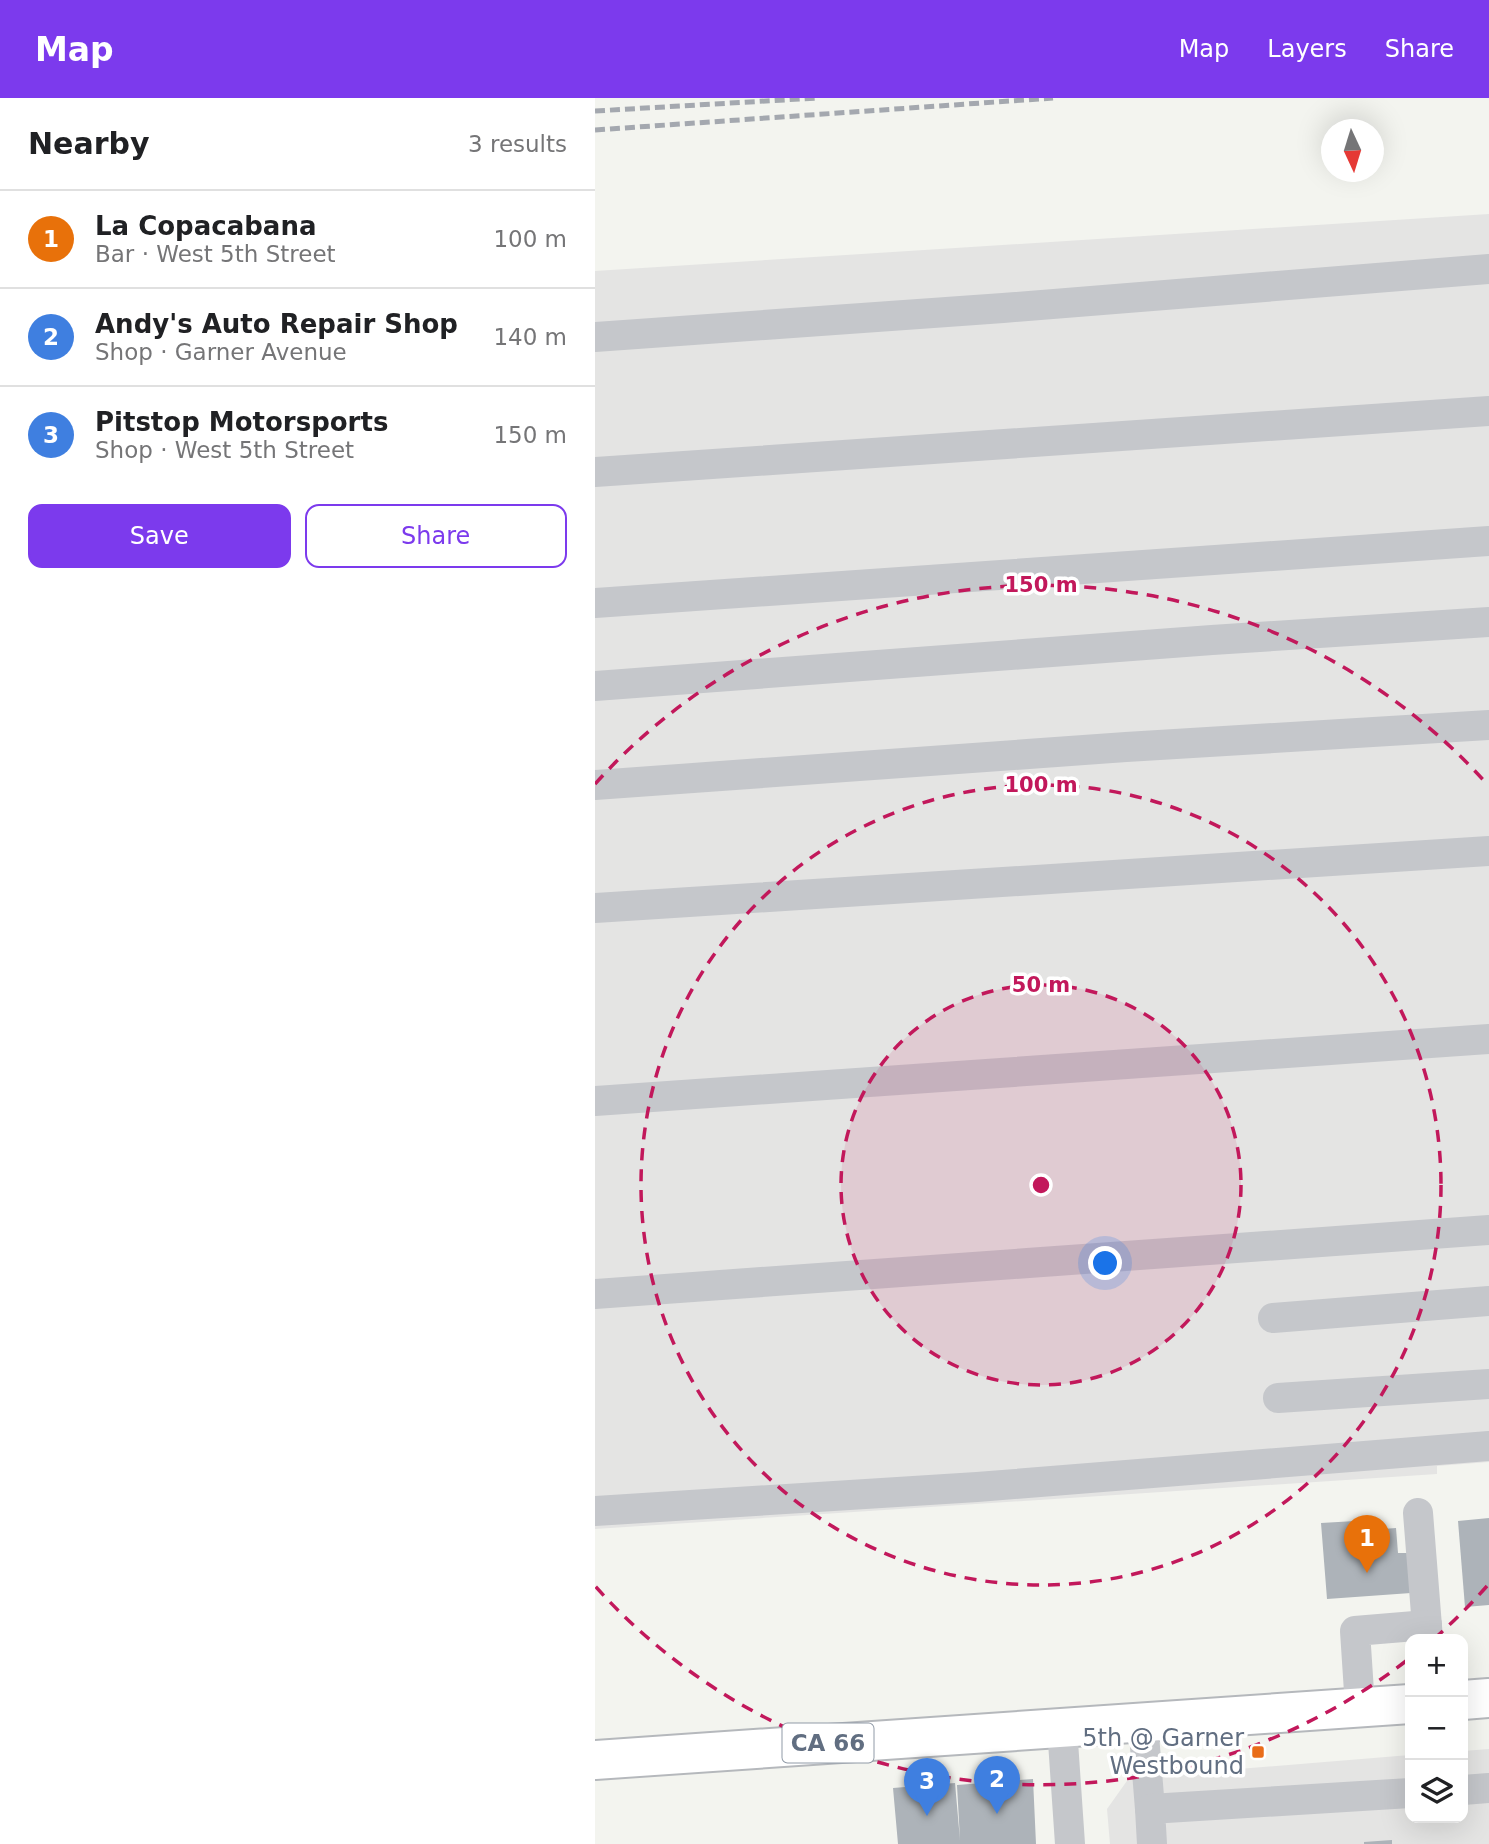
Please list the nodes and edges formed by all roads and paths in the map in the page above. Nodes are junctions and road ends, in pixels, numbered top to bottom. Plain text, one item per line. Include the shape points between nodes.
1 (1489, 269) edge
2 (595, 337) edge
3 (1489, 411) edge
4 (595, 472) edge
5 (1489, 541) edge
6 (595, 603) edge
7 (1489, 622) edge
8 (595, 686) edge
9 (1489, 725) edge
10 (595, 785) edge
11 (1489, 852) edge
12 (595, 908) edge
13 (1489, 1040) edge
14 (595, 1101) edge
15 (1489, 1230) edge
16 (595, 1294) edge
17 (1489, 1301) edge
18 (1273, 1318) dead end
19 (1489, 1384) edge
20 (1278, 1398) dead end
21 (1489, 1446) edge
22 (595, 1511) edge
23 (1417, 1513) dead end
24 (1428, 1632) edge
25 (1489, 1698) edge
26 (1468, 1700) edge
27 (1405, 1703) edge
28 (1360, 1707) junction
29 (1143, 1722) junction
30 (1062, 1727) junction
31 (595, 1760) edge
32 (1489, 1788) edge
33 (1468, 1790) edge
34 (1405, 1793) edge
35 (1150, 1809) junction
36 (1070, 1844) edge
37 (1152, 1844) edge

1 - 2 street
3 - 4 street
5 - 6 street
7 - 8 street
9 - 10 street
11 - 12 street
13 - 14 street
15 - 16 street
17 - 18 street
19 - 20 street
21 - 22 street via 977,1487
23 - 24 street
24 - 28 street via 1355,1631
25 - 26 main road
27 - 28 main road, CA 66
28 - 29 main road, CA 66
29 - 30 main road, CA 66
29 - 35 street
30 - 31 main road, CA 66
30 - 36 street
32 - 33 street
34 - 35 street
35 - 37 street

